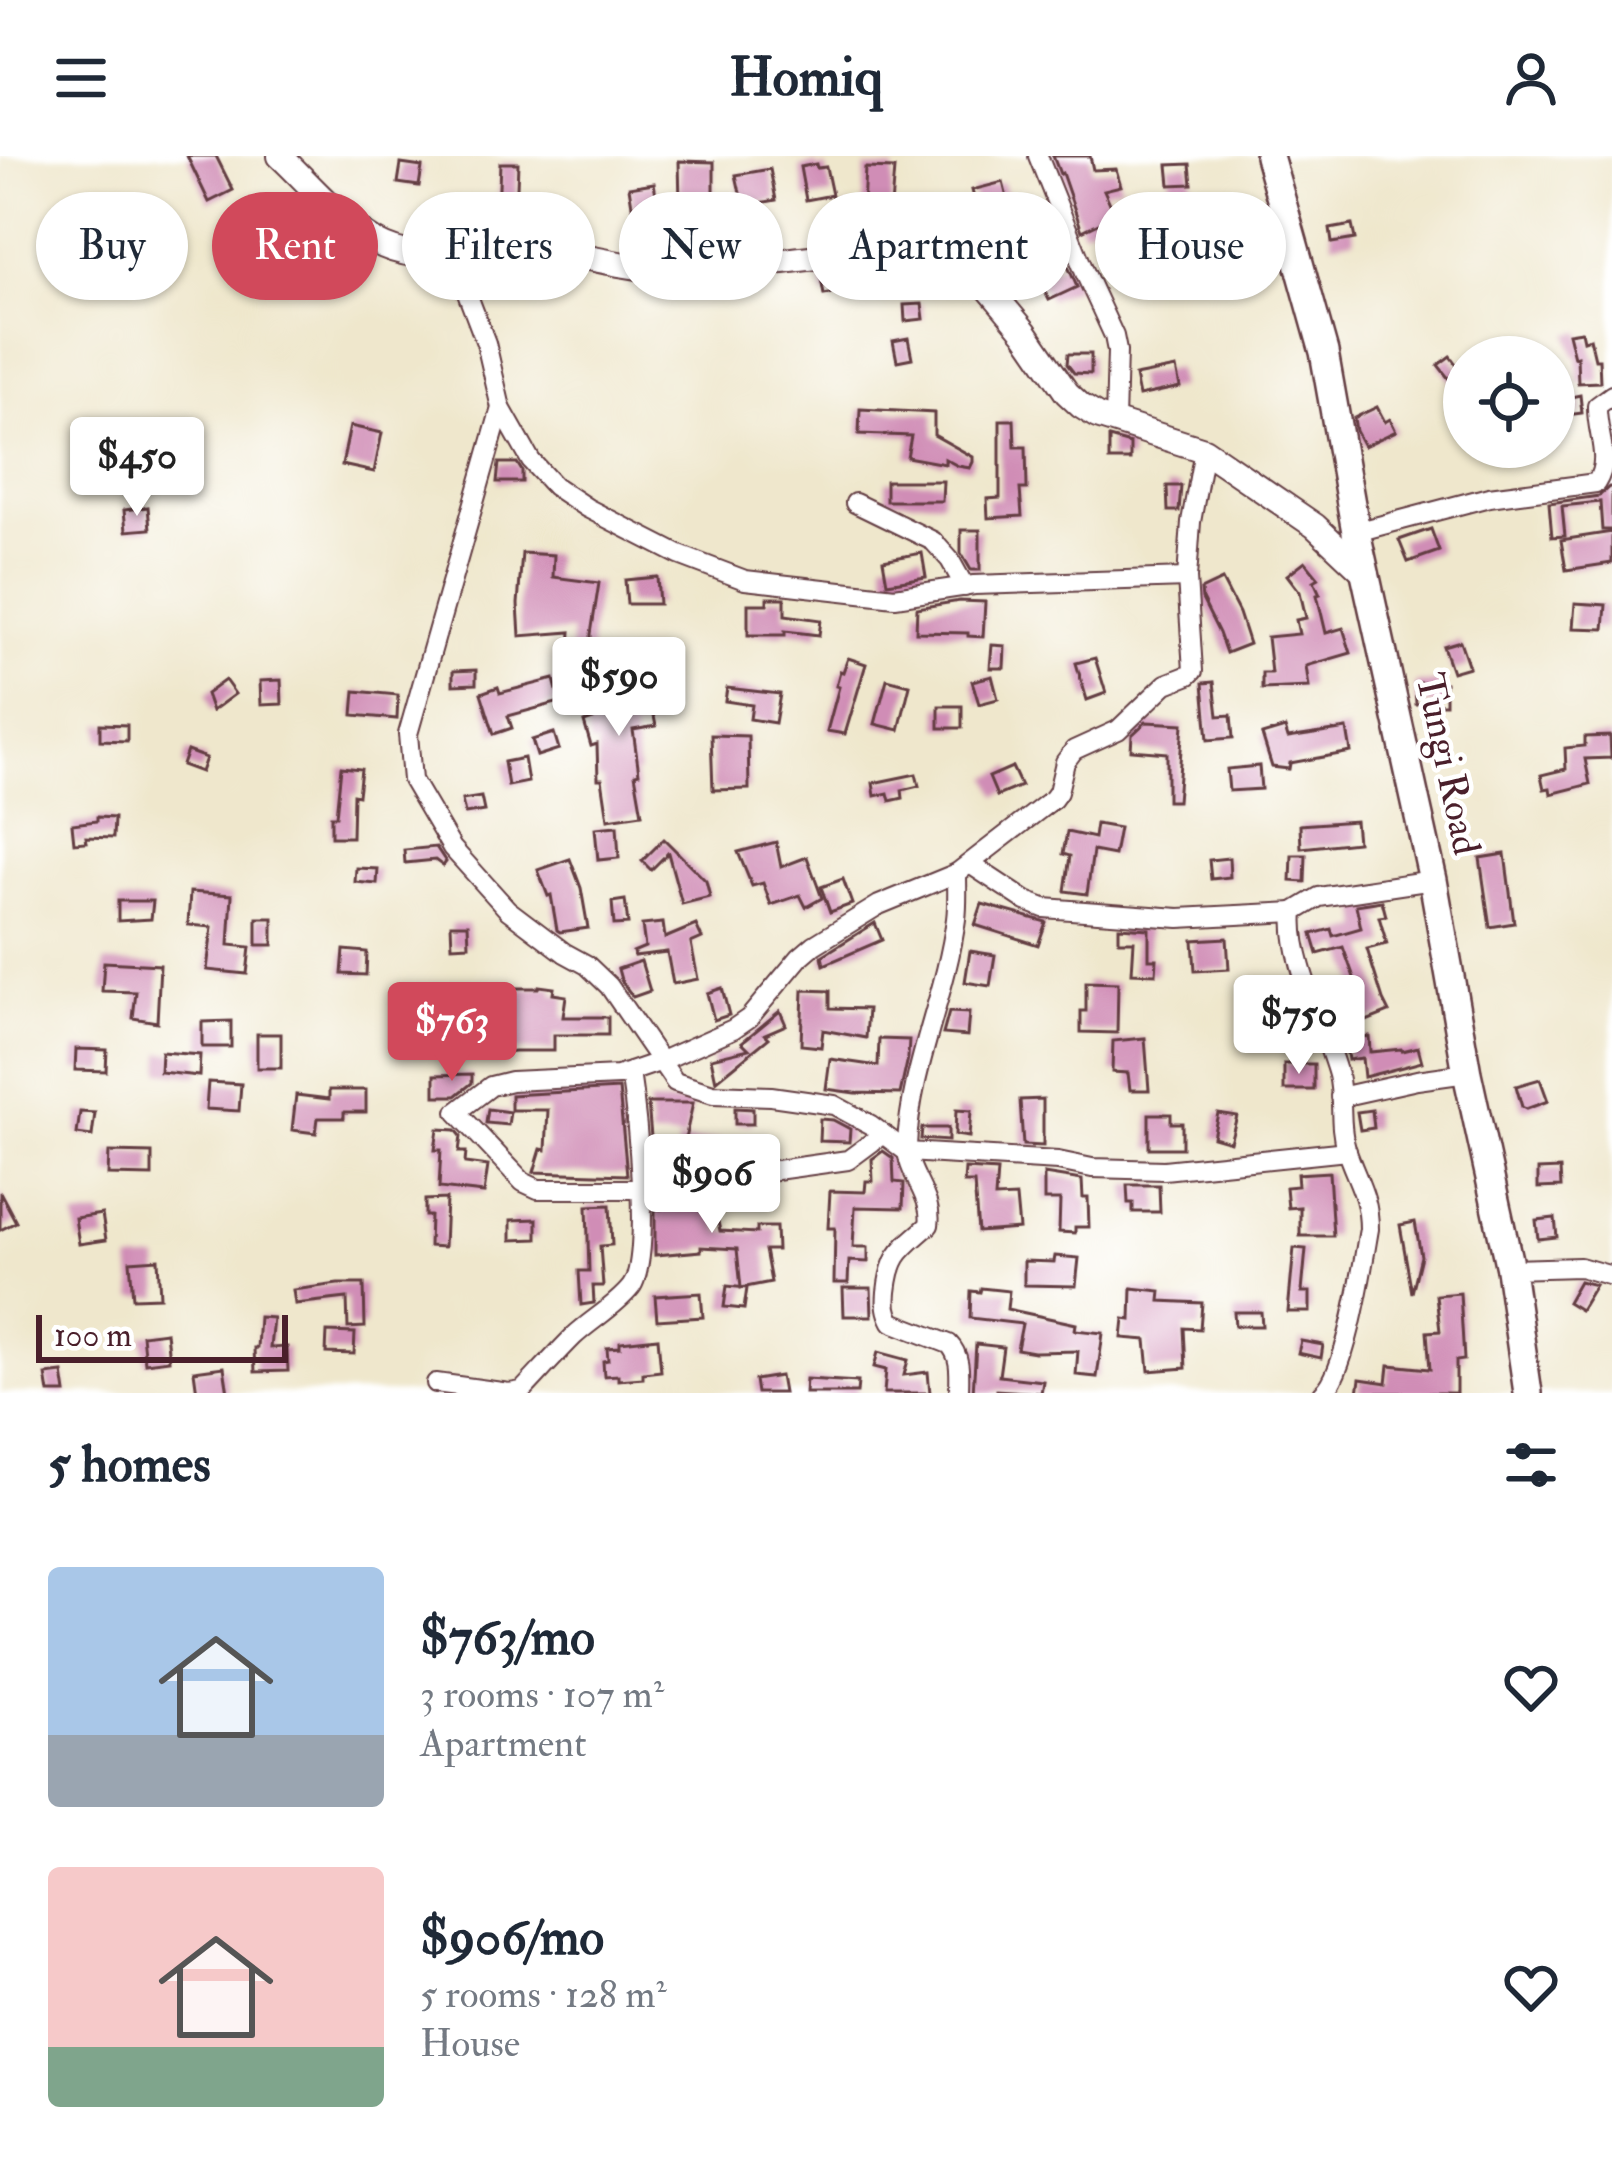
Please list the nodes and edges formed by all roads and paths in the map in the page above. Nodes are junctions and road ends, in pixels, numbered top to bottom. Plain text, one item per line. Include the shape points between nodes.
1 (280, 156) edge
2 (1038, 156) edge
3 (1270, 156) edge
4 (402, 250) edge
5 (595, 259) edge
6 (470, 300) edge
7 (1612, 395) edge
8 (501, 408) junction
9 (1114, 421) junction
10 (1204, 450) junction
11 (855, 503) dead end
12 (1356, 532) junction
13 (1367, 575) junction
14 (1187, 578) junction
15 (965, 587) junction
16 (964, 868) junction
17 (1433, 880) junction
18 (1294, 912) junction
19 (659, 1062) junction
20 (630, 1072) junction
21 (1467, 1073) junction
22 (1340, 1097) junction
23 (883, 1134) junction
24 (1347, 1151) junction
25 (907, 1152) junction
26 (641, 1189) junction
27 (1510, 1269) junction
28 (1612, 1276) edge
29 (436, 1383) dead end
30 (959, 1393) edge
31 (1323, 1393) edge
32 (1528, 1393) edge

1 - 4 street via 336,210 383,246
2 - 9 street via 1114,336
3 - 12 main road, Tungi Road via 1324,352
5 - 9 street via 695,268 954,256 974,268 1067,394
6 - 8 street
7 - 12 street via 1597,406 1606,464 1596,483 1490,497
8 - 15 street via 554,486 696,562 746,580 870,595
8 - 19 street via 408,734 412,780 452,848 508,910 609,986
9 - 10 street
10 - 13 street via 1315,526
10 - 14 street
11 - 15 street via 926,536
12 - 13 main road, Tungi Road
13 - 17 main road, Tungi Road
14 - 15 street
14 - 16 street via 1193,671 1166,684 1118,730 1074,750 1052,799
16 - 18 street via 1044,908 1179,918
16 - 19 street via 814,945 742,1024
16 - 25 street
17 - 18 street via 1319,897
17 - 21 main road, Tungi Road
18 - 22 street
19 - 20 street
19 - 23 street via 690,1088 835,1105
20 - 26 street
20 - 26 street via 500,1084 458,1112 531,1188
21 - 22 street
21 - 27 main road, Tungi Road
22 - 24 street
23 - 25 street
23 - 26 street via 848,1160
24 - 25 street via 1164,1170
24 - 31 street via 1367,1197 1370,1229 1340,1362
25 - 30 street via 931,1220 895,1256 886,1308 892,1322 955,1350
26 - 29 street via 633,1284 521,1391
27 - 28 street via 1580,1267
27 - 32 main road, Tungi Road

